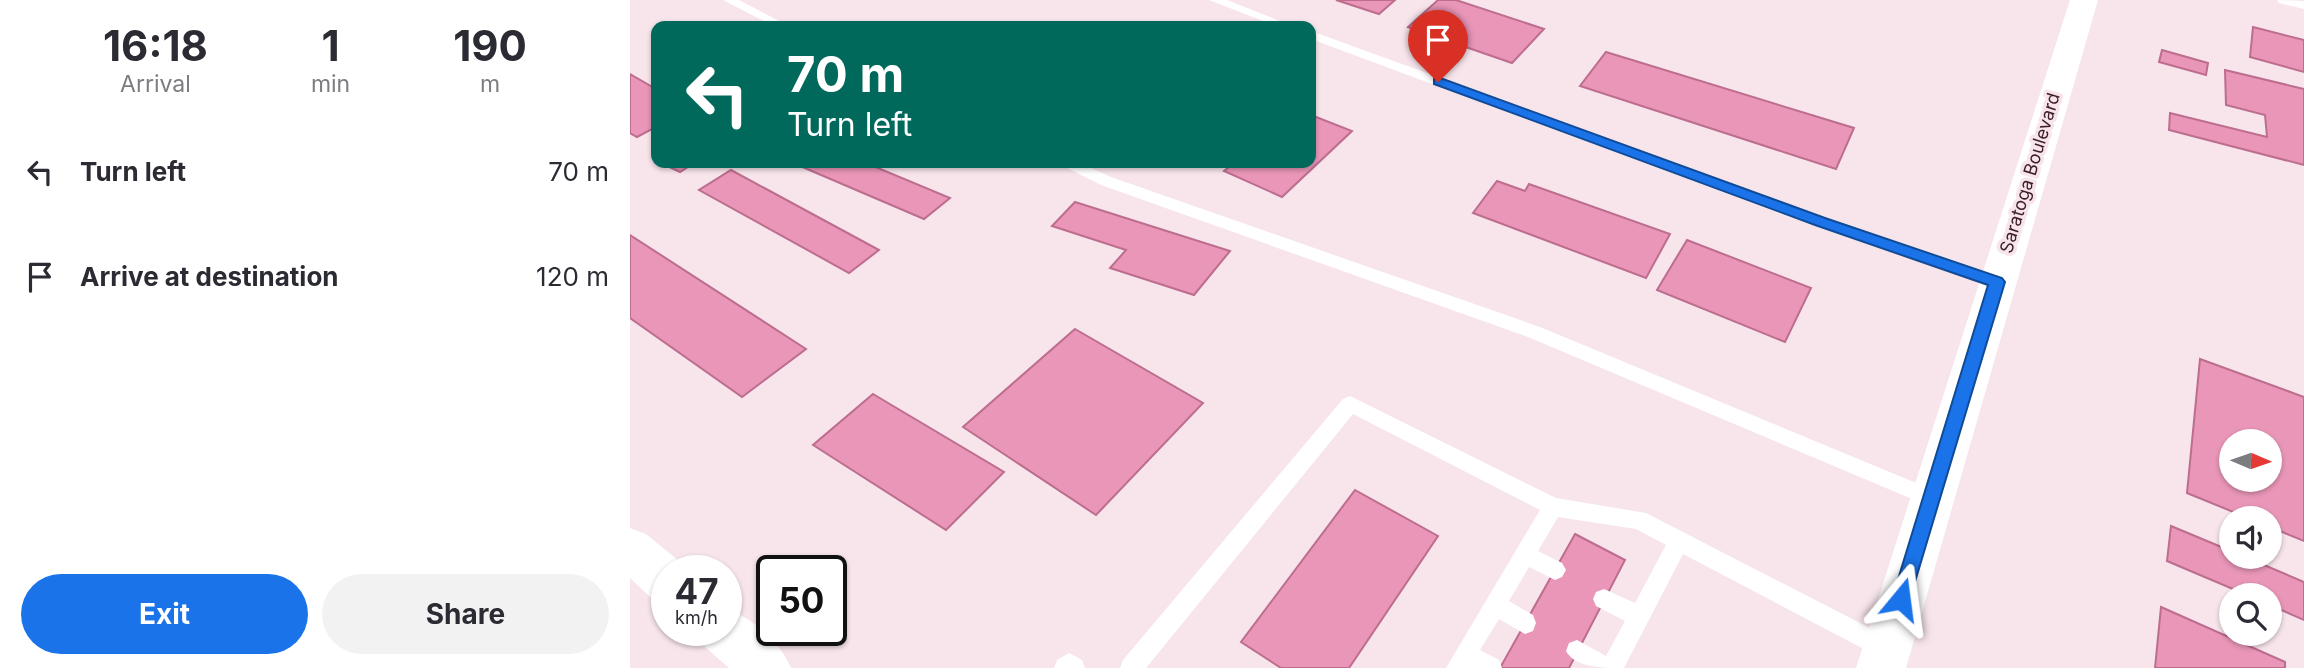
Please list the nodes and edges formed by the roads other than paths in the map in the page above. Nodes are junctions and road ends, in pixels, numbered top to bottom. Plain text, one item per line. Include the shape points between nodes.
1 (729, 0) edge
2 (1215, 0) edge
3 (2084, 0) edge
4 (2283, 0) edge
5 (2304, 5) edge
6 (773, 21) edge
7 (1273, 21) edge
8 (1316, 37) edge
9 (1079, 168) edge
10 (1997, 282) junction
11 (1931, 498) junction
12 (1553, 507) junction
13 (1679, 541) junction
14 (630, 549) edge
15 (1525, 555) junction
16 (651, 567) edge
17 (1555, 570) dead end
18 (1604, 599) dead end
19 (1495, 604) junction
20 (1640, 617) junction
21 (1525, 623) dead end
22 (741, 646) edge
23 (1577, 651) dead end
24 (1884, 658) edge
25 (1461, 661) edge
26 (766, 668) edge
27 (1065, 668) edge
28 (1074, 668) edge
29 (1131, 668) edge
30 (1491, 668) edge
31 (1606, 668) edge
32 (1612, 668) edge

1 - 6 lane
2 - 7 lane
3 - 10 main road, Saratoga Boulevard
4 - 5 lane
8 - 10 lane via 1820,222
9 - 11 lane via 1534,332
10 - 11 main road, Saratoga Boulevard
11 - 24 main road, Saratoga Boulevard
12 - 13 lane via 1639,520
12 - 15 lane
12 - 29 lane via 1350,404
13 - 20 lane
13 - 24 lane
14 - 16 main road
15 - 17 lane
15 - 19 lane
18 - 20 lane
19 - 21 lane
19 - 25 lane
20 - 32 lane
22 - 26 main road
23 - 31 lane
25 - 30 lane
27 - 28 lane via 1069,664

